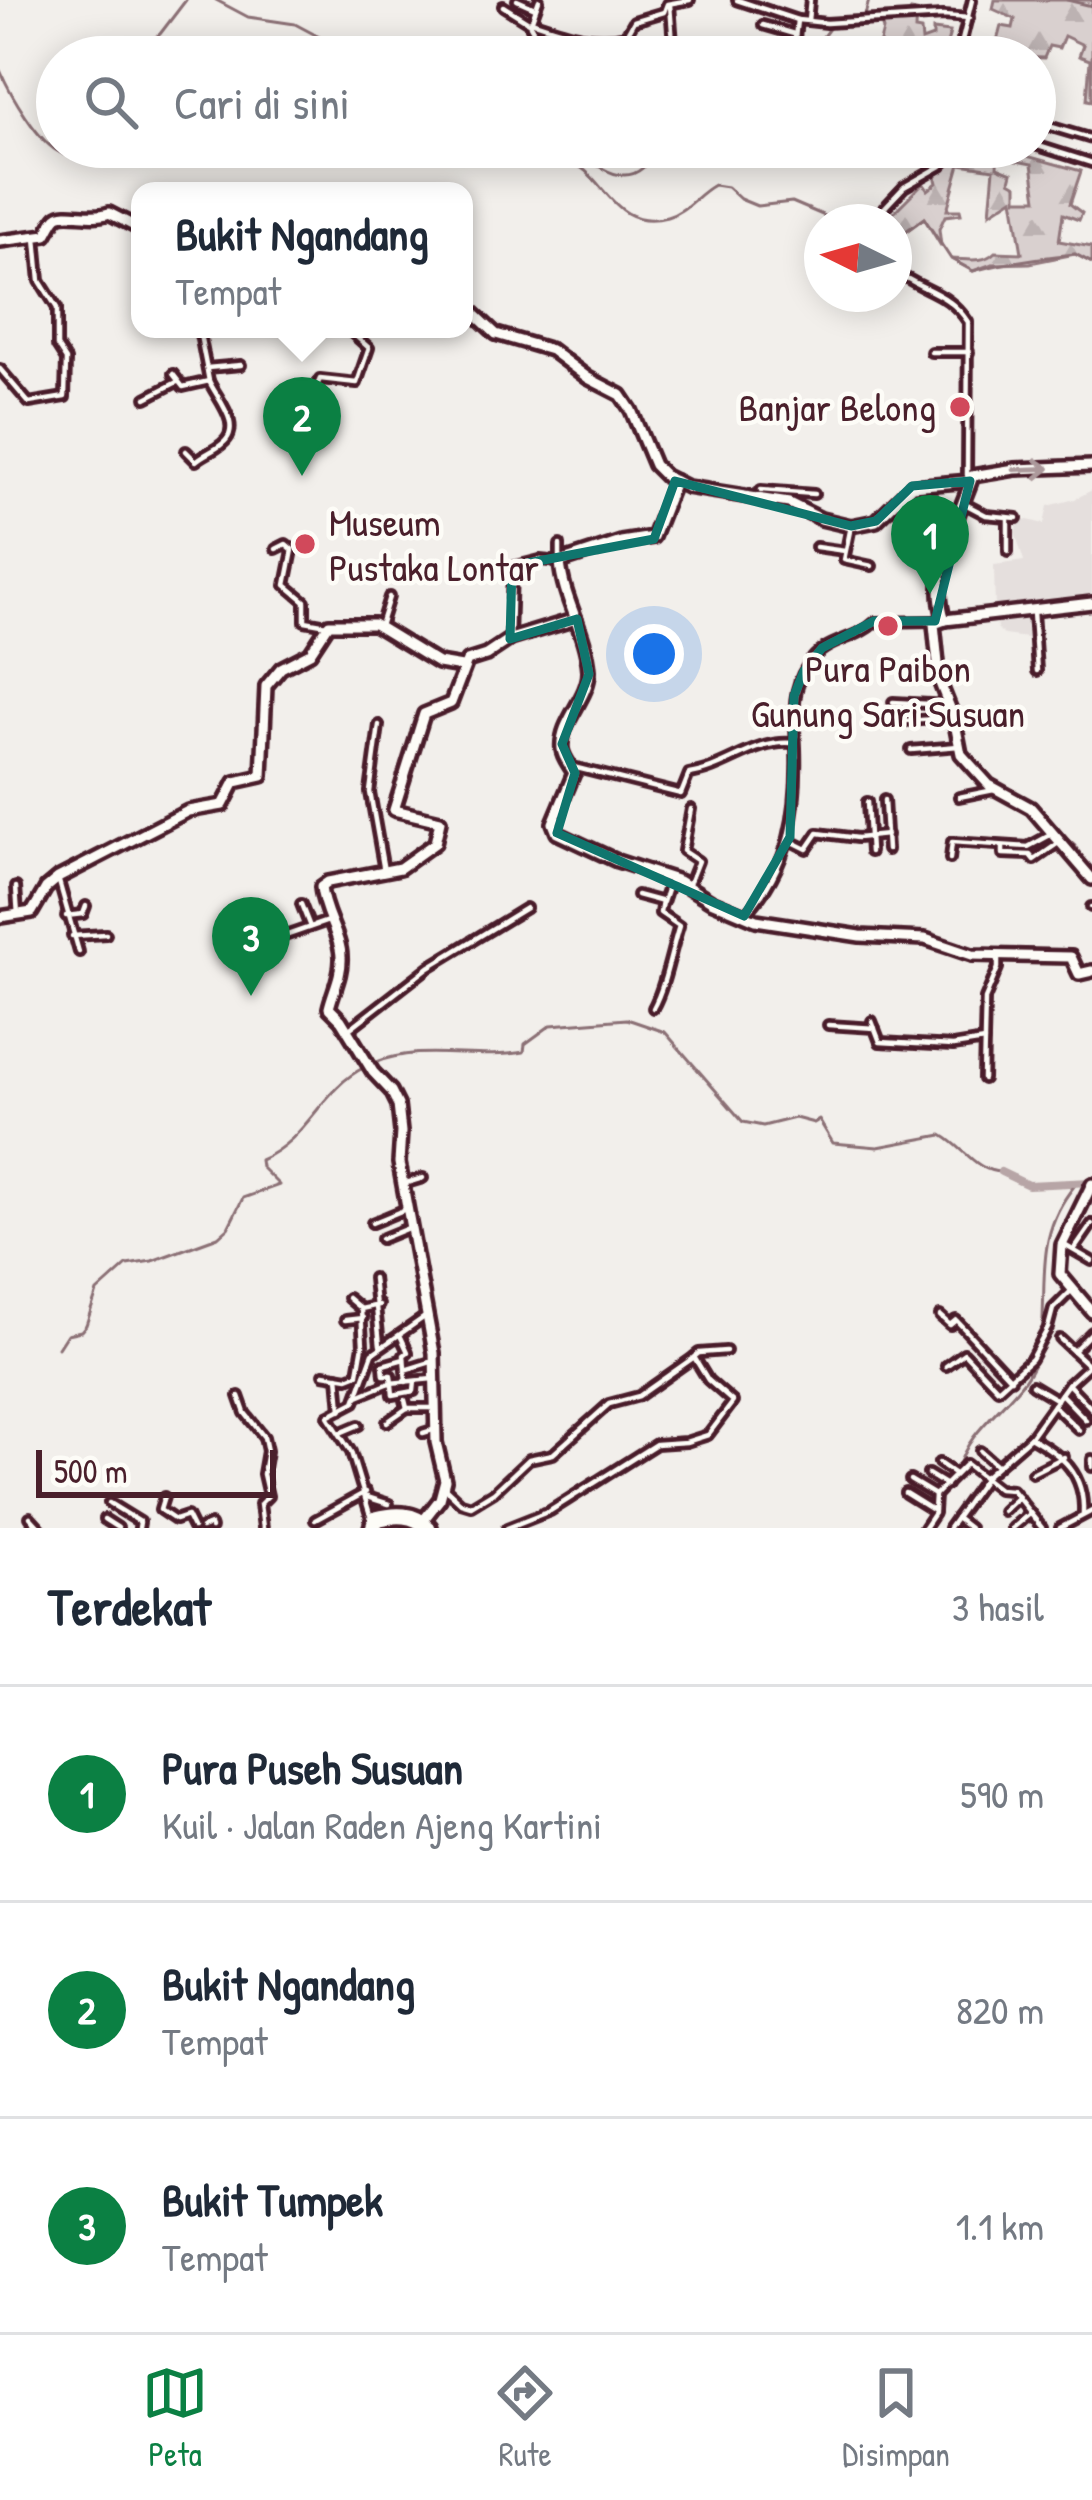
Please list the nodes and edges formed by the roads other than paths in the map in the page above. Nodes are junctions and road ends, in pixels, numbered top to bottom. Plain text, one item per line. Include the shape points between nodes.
1 (691, 0) edge
2 (737, 0) edge
3 (810, 0) edge
4 (972, 0) edge
5 (522, 1) edge
6 (537, 4) edge
7 (670, 4) junction
8 (503, 6) dead end
9 (969, 18) junction
10 (796, 20) junction
11 (808, 21) junction
12 (530, 22) junction
13 (763, 25) dead end
14 (794, 34) joint
15 (537, 36) edge
16 (578, 36) edge
17 (622, 36) edge
18 (672, 36) edge
19 (964, 36) edge
20 (1056, 128) edge
21 (1092, 139) edge
22 (1056, 152) edge
23 (1092, 163) edge
24 (937, 168) edge
25 (888, 204) edge
26 (131, 224) edge
27 (36, 238) junction
28 (0, 241) edge
29 (912, 283) edge
30 (473, 312) edge
31 (201, 338) edge
32 (358, 338) edge
33 (931, 352) dead end
34 (969, 352) junction
35 (241, 365) dead end
36 (0, 368) edge
37 (207, 368) junction
38 (173, 374) dead end
39 (209, 381) junction
40 (176, 382) junction
41 (290, 396) dead end
42 (146, 398) dead end
43 (187, 451) dead end
44 (1092, 466) edge
45 (969, 477) junction
46 (675, 481) junction
47 (760, 492) junction
48 (801, 494) junction
49 (814, 494) dead end
50 (964, 504) junction
51 (798, 509) junction
52 (1008, 517) junction
53 (1017, 518) dead end
54 (850, 526) junction
55 (560, 545) dead end
56 (816, 547) dead end
57 (276, 549) dead end
58 (845, 551) junction
59 (1008, 552) dead end
60 (560, 562) junction
61 (872, 566) dead end
62 (389, 597) dead end
63 (1092, 603) edge
64 (1032, 610) junction
65 (940, 618) junction
66 (576, 619) junction
67 (327, 626) junction
68 (380, 626) junction
69 (510, 639) junction
70 (462, 667) junction
71 (1037, 671) dead end
72 (893, 702) dead end
73 (949, 705) junction
74 (954, 718) junction
75 (904, 721) dead end
76 (379, 725) dead end
77 (796, 743) junction
78 (959, 746) junction
79 (911, 750) dead end
80 (573, 767) junction
81 (995, 790) junction
82 (959, 797) dead end
83 (884, 800) dead end
84 (867, 802) dead end
85 (691, 809) dead end
86 (394, 810) junction
87 (374, 814) junction
88 (887, 835) junction
89 (869, 836) junction
90 (1056, 838) junction
91 (789, 840) junction
92 (1003, 847) junction
93 (887, 850) dead end
94 (870, 852) dead end
95 (950, 859) dead end
96 (384, 871) junction
97 (58, 878) junction
98 (671, 878) junction
99 (1092, 879) edge
100 (688, 886) junction
101 (16, 887) dead end
102 (637, 895) dead end
103 (662, 902) junction
104 (301, 904) dead end
105 (86, 907) dead end
106 (526, 908) dead end
107 (18, 915) junction
108 (65, 916) junction
109 (744, 916) junction
110 (0, 917) edge
111 (328, 921) junction
112 (310, 927) junction
113 (106, 934) dead end
114 (72, 936) junction
115 (279, 938) dead end
116 (79, 952) dead end
117 (998, 955) junction
118 (1092, 971) edge
119 (653, 1008) dead end
120 (828, 1025) dead end
121 (348, 1030) junction
122 (984, 1041) junction
123 (983, 1079) dead end
124 (423, 1178) dead end
125 (403, 1184) junction
126 (1090, 1193) edge
127 (406, 1209) junction
128 (372, 1223) dead end
129 (1092, 1224) edge
130 (408, 1228) junction
131 (381, 1239) dead end
132 (1068, 1247) junction
133 (1092, 1261) edge
134 (373, 1277) dead end
135 (1072, 1290) junction
136 (348, 1298) dead end
137 (379, 1305) junction
138 (362, 1309) junction
139 (1092, 1312) edge
140 (426, 1316) junction
141 (940, 1316) dead end
142 (363, 1318) junction
143 (345, 1320) dead end
144 (1092, 1332) edge
145 (400, 1335) junction
146 (1060, 1339) dead end
147 (380, 1345) junction
148 (726, 1351) dead end
149 (1073, 1351) junction
150 (694, 1357) junction
151 (404, 1359) junction
152 (435, 1361) junction
153 (1090, 1364) edge
154 (946, 1366) dead end
155 (405, 1370) junction
156 (361, 1373) junction
157 (324, 1374) dead end
158 (338, 1376) junction
159 (437, 1378) junction
160 (1011, 1379) junction
161 (415, 1381) junction
162 (406, 1382) junction
163 (392, 1383) junction
164 (1068, 1384) junction
165 (1032, 1385) dead end
166 (238, 1396) dead end
167 (358, 1396) junction
168 (1057, 1400) junction
169 (436, 1408) junction
170 (1092, 1409) edge
171 (340, 1410) junction
172 (1086, 1420) dead end
173 (387, 1422) dead end
174 (359, 1426) dead end
175 (436, 1429) junction
176 (1079, 1430) dead end
177 (340, 1433) junction
178 (423, 1433) dead end
179 (1030, 1437) junction
180 (980, 1451) dead end
181 (1064, 1456) junction
182 (939, 1463) dead end
183 (995, 1464) junction
184 (928, 1474) dead end
185 (955, 1474) junction
186 (1032, 1474) dead end
187 (983, 1478) junction
188 (910, 1480) dead end
189 (946, 1485) junction
190 (445, 1488) junction
191 (905, 1493) dead end
192 (366, 1494) junction
193 (935, 1495) junction
194 (164, 1497) dead end
195 (1018, 1497) junction
196 (109, 1503) dead end
197 (389, 1504) dead end
198 (934, 1511) junction
199 (1003, 1511) dead end
200 (1092, 1511) edge
201 (1030, 1513) junction
202 (1083, 1514) junction
203 (30, 1517) dead end
204 (956, 1518) junction
205 (104, 1519) dead end
206 (315, 1520) dead end
207 (176, 1524) edge
208 (425, 1525) edge
209 (372, 1526) edge
210 (40, 1528) edge
211 (118, 1528) edge
212 (139, 1528) edge
213 (193, 1528) edge
214 (202, 1528) edge
215 (211, 1528) edge
216 (263, 1528) edge
217 (507, 1528) edge
218 (924, 1528) edge
219 (949, 1528) edge
220 (969, 1528) edge
221 (1012, 1528) edge
222 (1042, 1528) edge
223 (1060, 1528) edge

1 - 7 street
2 - 10 street
3 - 11 street
4 - 9 street
5 - 6 street
6 - 12 street
7 - 17 street
7 - 18 street
8 - 12 street
9 - 11 street
9 - 19 street
10 - 11 street
10 - 14 street
12 - 15 street
12 - 16 street
13 - 14 street
20 - 21 street
22 - 23 street
24 - 25 street
26 - 27 street via 109,213 66,213
27 - 28 street
27 - 36 street via 40,281 57,308 64,397 29,404
29 - 34 street via 956,303 970,326
30 - 46 street via 496,334 550,350 616,392 654,465
31 - 37 street
32 - 41 street via 369,348 357,383 319,379 315,390
33 - 34 street
34 - 45 street
35 - 37 street
37 - 39 street
38 - 40 street
39 - 40 street
39 - 43 street via 232,432 195,461
40 - 42 street
45 -> 44 street
45 - 50 street
45 - 54 street via 912,486 876,521
46 - 47 street via 701,491
46 - 60 street via 653,537
47 - 48 street
47 - 51 street
48 - 49 street
48 - 51 street
50 - 52 street
50 - 65 street via 946,546
51 - 54 street
52 - 53 street
52 - 59 street
54 - 58 street
55 - 60 street
56 - 58 street
57 - 67 street via 286,544 294,552 286,585 305,601 305,621
58 - 61 street via 845,561
60 - 66 street
60 - 69 street via 512,567
62 - 68 street
63 - 64 street
64 - 65 street
64 - 71 street
65 - 73 street via 939,677
65 - 77 street via 875,622 822,648 795,691
66 - 69 street
66 - 80 street via 589,672 562,744
67 - 68 street
67 - 97 street via 310,652 269,680 262,776 235,782 224,805 192,810
68 - 70 street via 438,663
69 - 70 street
70 - 86 street via 451,703 421,718
72 - 73 street
73 - 74 street
74 - 75 street
74 - 78 street
76 - 87 street
77 - 80 street via 771,742 689,774 681,794
77 - 91 street
78 - 79 street
78 - 81 street
80 - 98 street via 556,832
81 - 82 street
81 - 90 street via 1027,805
83 - 88 street
84 - 89 street
85 - 100 street via 683,851 698,862
86 - 87 street
86 - 96 street via 437,819 441,827 433,846
87 - 96 street
88 - 89 street
88 - 93 street
89 - 91 street via 818,833 807,849
89 - 94 street
90 - 92 street
90 - 92 street via 1034,860 1004,854
90 - 99 street
91 - 109 street via 774,879
92 - 95 street via 952,842
96 - 111 street via 323,883
97 - 107 street via 35,910
97 - 108 street
98 - 100 street
98 - 103 street
100 - 109 street
101 - 107 street
102 - 103 street
103 - 119 street via 660,913 679,926
104 - 112 street
105 - 108 street
106 - 121 street via 429,967
107 - 110 street
108 - 114 street
109 - 117 street
111 - 112 street
111 - 121 street via 341,954 328,1005
112 - 115 street
113 - 114 street
114 - 116 street
117 - 118 street via 1071,957 1078,974
117 - 122 street
120 - 122 street via 874,1024 879,1042
121 - 125 street via 398,1105
122 - 123 street
124 - 125 street
125 - 127 street
126 - 132 street
127 - 128 street
127 - 130 street
129 - 132 street
130 - 131 street
130 - 140 street
132 - 133 street
132 - 135 street via 1060,1276
134 - 137 street
135 - 139 street
135 - 160 street
136 - 138 street
137 - 138 street
137 - 147 street
138 - 142 street
140 - 145 street
140 - 152 street
141 - 160 street via 950,1325 956,1320
142 - 143 street
142 - 156 street
144 - 149 street
145 - 147 street
145 - 151 street
146 - 149 street
147 - 156 street
148 - 150 street
149 - 153 street
150 - 190 street via 638,1396 608,1404 554,1454 529,1459 471,1506
150 - 217 street via 733,1400 712,1432 653,1446 550,1511
151 - 155 street
151 - 163 street via 383,1364
152 - 155 street
152 - 159 street
153 - 164 street
154 - 160 street via 964,1353 998,1389
155 - 162 street
156 - 158 street
156 - 167 street
157 - 158 street
158 - 171 street
159 - 161 street
159 - 169 street
161 - 162 street
161 - 163 street via 414,1391 394,1396
162 - 163 street
163 - 167 street
164 - 168 street
164 - 170 street
165 - 168 street
166 - 216 street via 265,1441
167 - 171 street
168 - 172 street
168 - 176 street
168 - 179 street
169 - 173 street via 406,1404
169 - 175 street
171 - 177 street via 328,1416
174 - 177 street
175 - 178 street
175 - 190 street
177 - 192 street
179 - 181 street
179 - 183 street
180 - 183 street
181 - 186 street
181 - 202 street
182 - 185 street
183 - 187 street
184 - 189 street
185 - 187 street via 964,1464
185 - 189 street
187 - 195 street
187 - 204 street
188 - 193 street
189 - 193 street
190 - 208 street
191 - 198 street
192 - 197 street
192 - 206 street
192 - 209 street
193 - 198 street
194 - 207 street via 159,1508
195 - 199 street
195 - 201 street
196 - 212 street
198 - 218 street
200 - 202 street
201 - 221 street
201 - 222 street
202 - 223 street
203 - 210 street
204 - 219 street
204 - 220 street
205 - 211 street
207 - 213 street via 187,1516
208 - 209 highway via 392,1515
214 - 215 street

